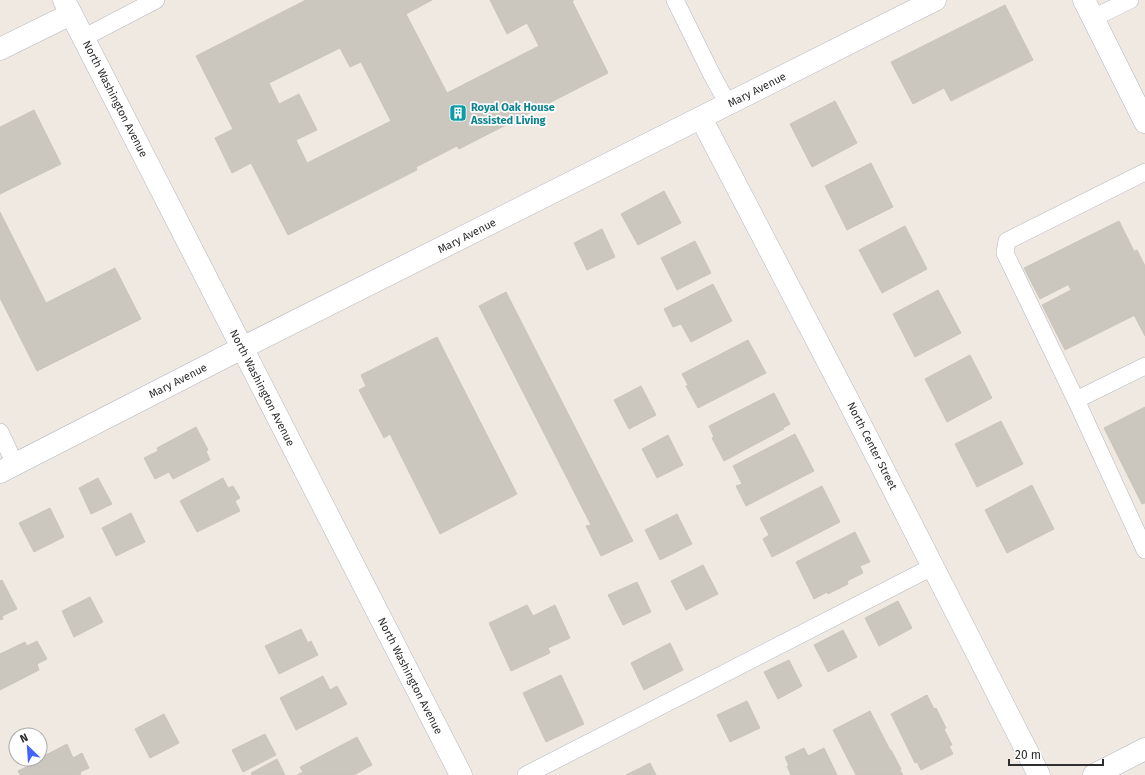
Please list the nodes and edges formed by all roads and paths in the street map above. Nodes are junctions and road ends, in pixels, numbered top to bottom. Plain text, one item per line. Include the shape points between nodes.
1 (156, 0) edge
2 (675, 0) edge
3 (935, 0) edge
4 (1130, 0) edge
5 (68, 7) edge
6 (1088, 9) edge
7 (84, 38) junction
8 (0, 49) edge
9 (1139, 96) edge
10 (728, 104) junction
11 (701, 118) junction
12 (1145, 122) edge
13 (1145, 172) edge
14 (242, 348) junction
15 (1145, 366) edge
16 (1076, 400) junction
17 (0, 432) edge
18 (8, 468) edge
19 (1145, 550) edge
20 (934, 566) junction
21 (1145, 749) edge
22 (1118, 770) edge
23 (461, 775) edge
24 (526, 775) edge
25 (1039, 775) edge
26 (1094, 775) edge

1 - 7 lane
2 - 10 lane
3 - 10 street, Mary Avenue
4 - 6 lane
5 - 7 street, North Washington Avenue
5 - 8 street
6 - 9 street
7 - 14 street, North Washington Avenue
9 - 12 street
10 - 11 street, Mary Avenue
11 - 14 street, Mary Avenue
11 - 20 street, North Center Street
13 - 16 lane via 1008,241 1005,253
14 - 18 street, Mary Avenue
14 - 23 street, North Washington Avenue
15 - 16 lane
16 - 19 lane
17 - 18 lane
20 - 24 lane
20 - 25 street, North Center Street
21 - 22 street
22 - 26 street

